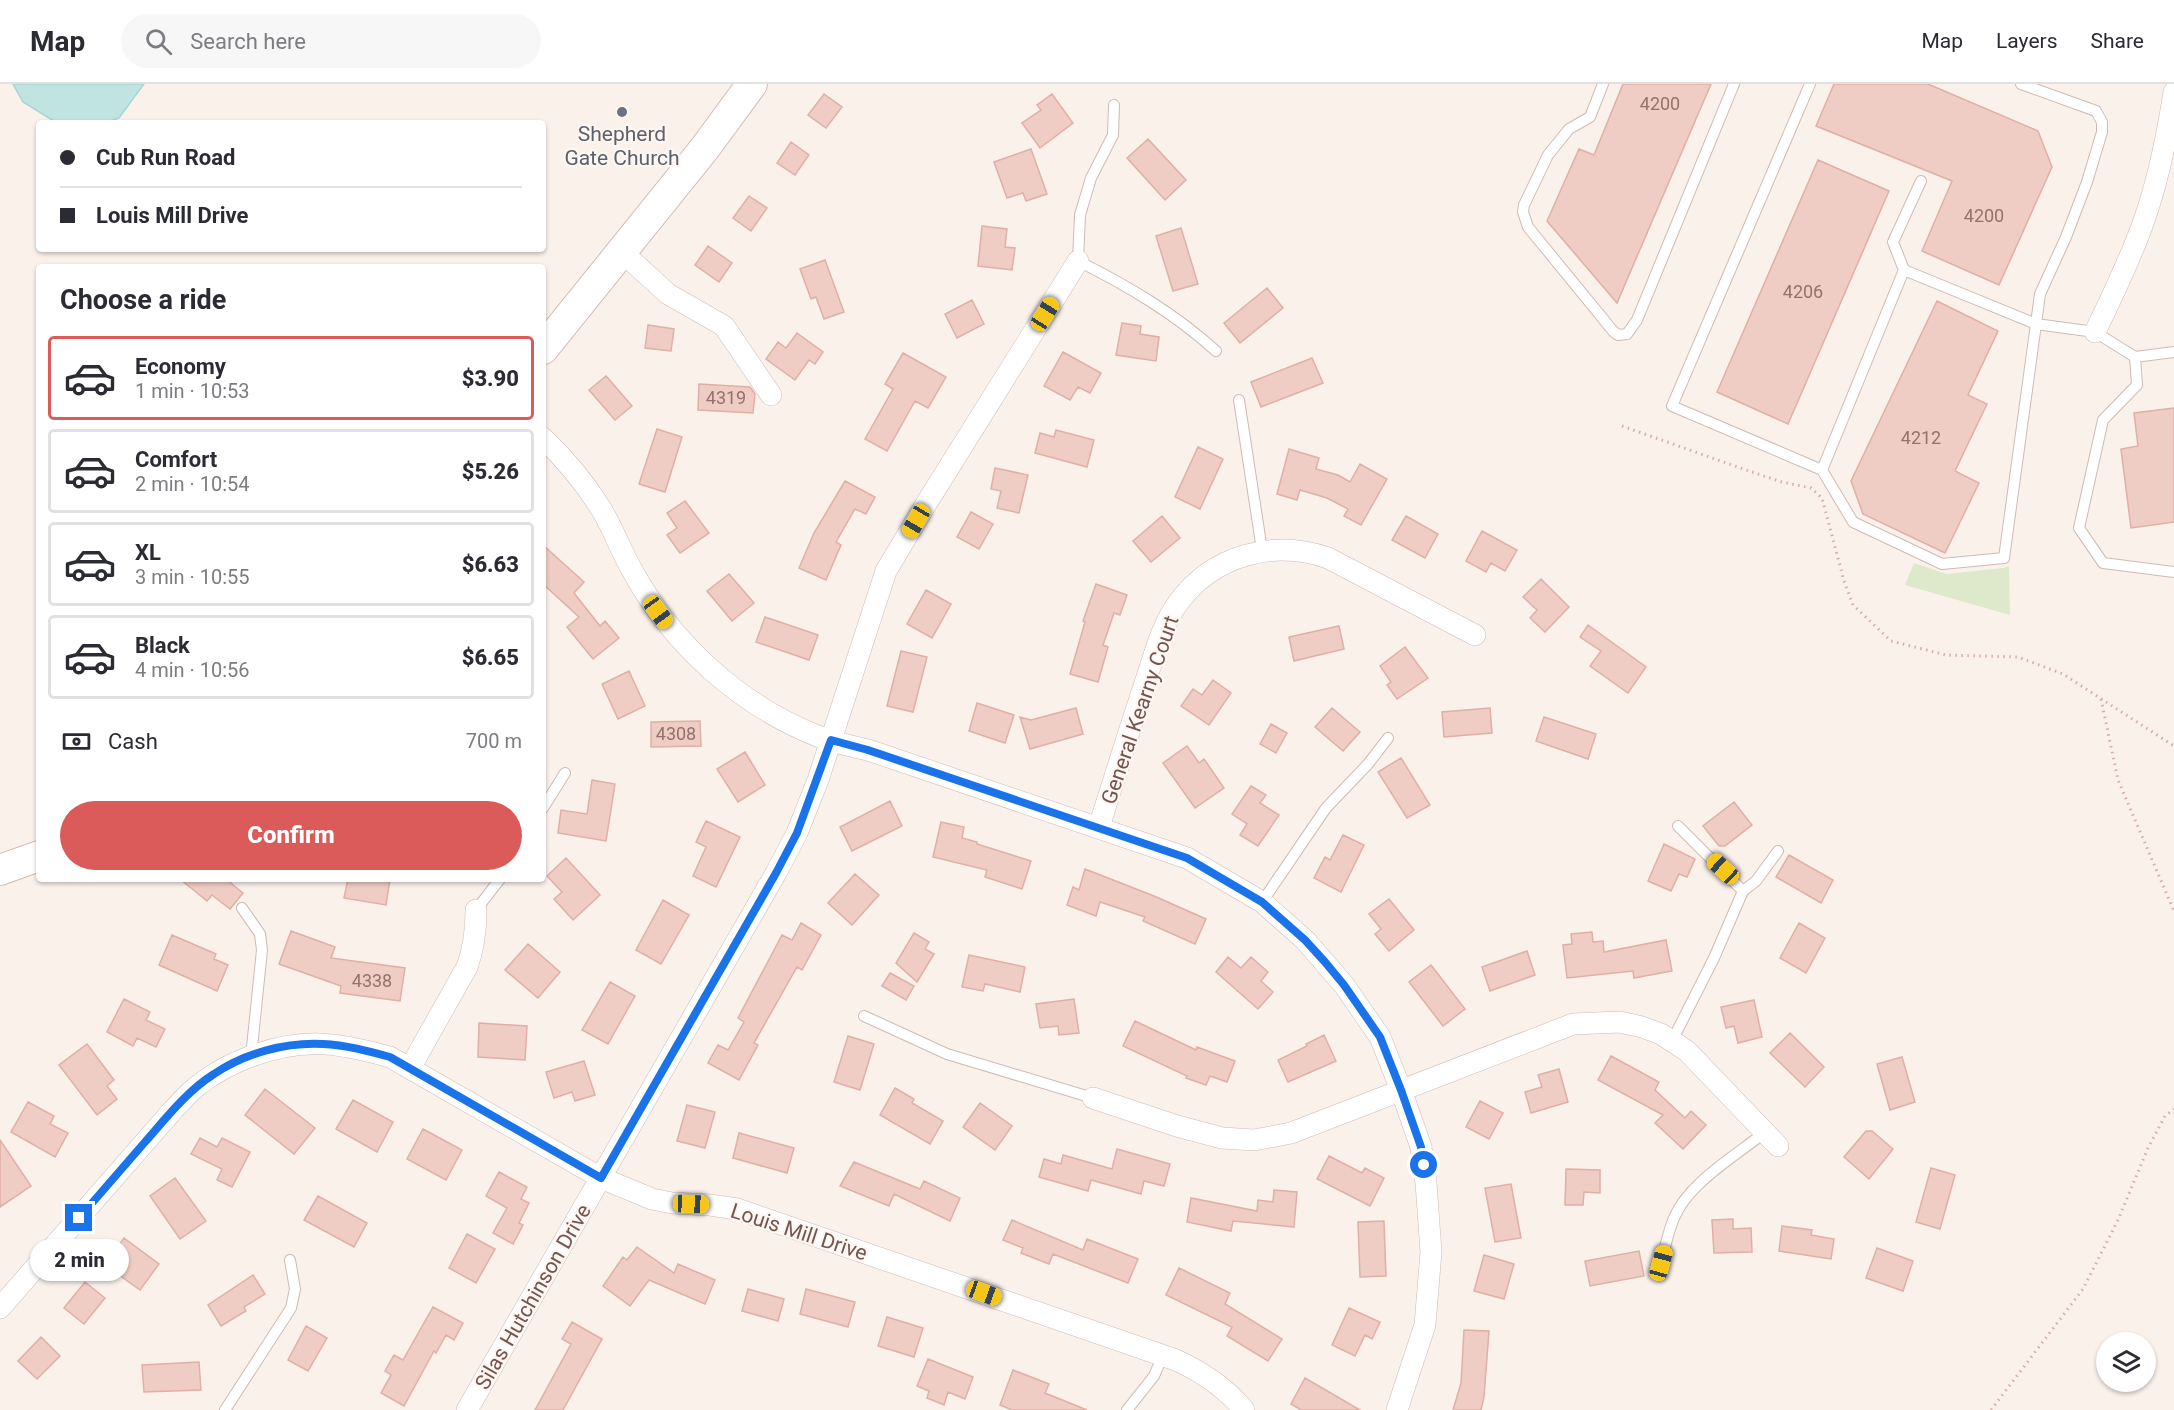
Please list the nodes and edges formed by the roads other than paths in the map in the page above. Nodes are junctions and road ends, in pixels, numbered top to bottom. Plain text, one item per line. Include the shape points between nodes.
1 (752, 84) edge
2 (1603, 84) edge
3 (1734, 84) edge
4 (1810, 84) edge
5 (2021, 84) edge
6 (2174, 92) edge
7 (1114, 105) dead end
8 (1921, 181) dead end
9 (621, 251) junction
10 (1078, 261) junction
11 (1904, 270) junction
12 (2036, 324) junction
13 (2096, 332) junction
14 (546, 345) edge
15 (1216, 351) dead end
16 (2174, 352) edge
17 (2135, 357) junction
18 (771, 395) dead end
19 (1239, 400) dead end
20 (546, 441) edge
21 (1822, 470) junction
22 (1262, 550) junction
23 (2174, 572) edge
24 (1475, 635) dead end
25 (1388, 738) dead end
26 (831, 740) junction
27 (565, 773) dead end
28 (546, 803) edge
29 (1678, 826) dead end
30 (1099, 827) junction
31 (1778, 851) dead end
32 (36, 857) edge
33 (0, 870) edge
34 (498, 882) edge
35 (1743, 891) junction
36 (1262, 902) junction
37 (242, 908) dead end
38 (476, 910) joint
39 (864, 1016) dead end
40 (1672, 1041) junction
41 (251, 1057) junction
42 (410, 1068) junction
43 (1401, 1090) junction
44 (1093, 1098) joint
45 (1771, 1139) joint
46 (601, 1178) junction
47 (290, 1260) dead end
48 (1661, 1263) dead end
49 (0, 1308) edge
50 (1163, 1356) junction
51 (225, 1410) edge
52 (467, 1410) edge
53 (1127, 1410) edge
54 (1244, 1410) edge
55 (1397, 1410) edge

1 - 9 main road
2 - 3 lane via 1590,117 1569,129 1548,155 1523,212 1528,226 1618,335 1627,333 1636,320
4 - 21 lane via 1672,406
5 - 12 lane via 2096,111 2102,122 2087,182 2040,294
6 - 13 street via 2159,170 2142,226
7 - 10 lane via 1113,135 1091,178 1080,215
8 - 11 lane via 1893,242
9 - 14 main road
9 - 18 street via 668,294 724,326
10 - 15 lane via 1155,304
10 - 26 street, Silas Hutchinson Drive via 886,571
11 - 12 lane
11 - 21 lane
12 - 13 lane
12 - 21 lane via 2004,558 1942,564 1852,522
13 - 17 lane
16 - 17 lane
17 - 23 lane via 2137,385 2103,420 2079,528 2103,563
19 - 22 lane
20 - 26 street via 581,478 651,602 675,635 739,693
22 - 24 street, General Kearny Court via 1300,550 1328,558
22 - 30 street, General Kearny Court via 1221,565 1177,604 1160,639
25 - 36 lane via 1326,808
26 - 30 street
26 - 46 street, Silas Hutchinson Drive via 797,833 776,873
27 - 28 lane
29 - 35 lane
30 - 36 street via 1187,858
31 - 35 lane via 1756,881
32 - 33 main road
34 - 38 lane
35 - 40 lane
36 - 43 street via 1305,940 1344,985 1380,1037
37 - 41 lane via 260,934 262,951
38 - 42 street via 472,955
39 - 44 lane via 947,1054
40 - 43 street via 1620,1022 1573,1024
40 - 45 street via 1687,1051
41 - 42 street, Louis Mill Drive via 275,1048 324,1044 358,1048 390,1057
41 - 49 street, Louis Mill Drive via 228,1065 198,1085
42 - 46 street, Louis Mill Drive
43 - 44 street via 1291,1133 1254,1140 1222,1138
43 - 55 street via 1421,1147 1431,1252 1425,1325
45 - 48 lane via 1724,1161 1693,1190 1674,1216
46 - 50 street, Louis Mill Drive via 652,1199 737,1209
46 - 52 street, Silas Hutchinson Drive
47 - 51 lane via 295,1289 291,1308
50 - 53 lane via 1155,1376
50 - 54 street, Louis Mill Drive via 1197,1370

